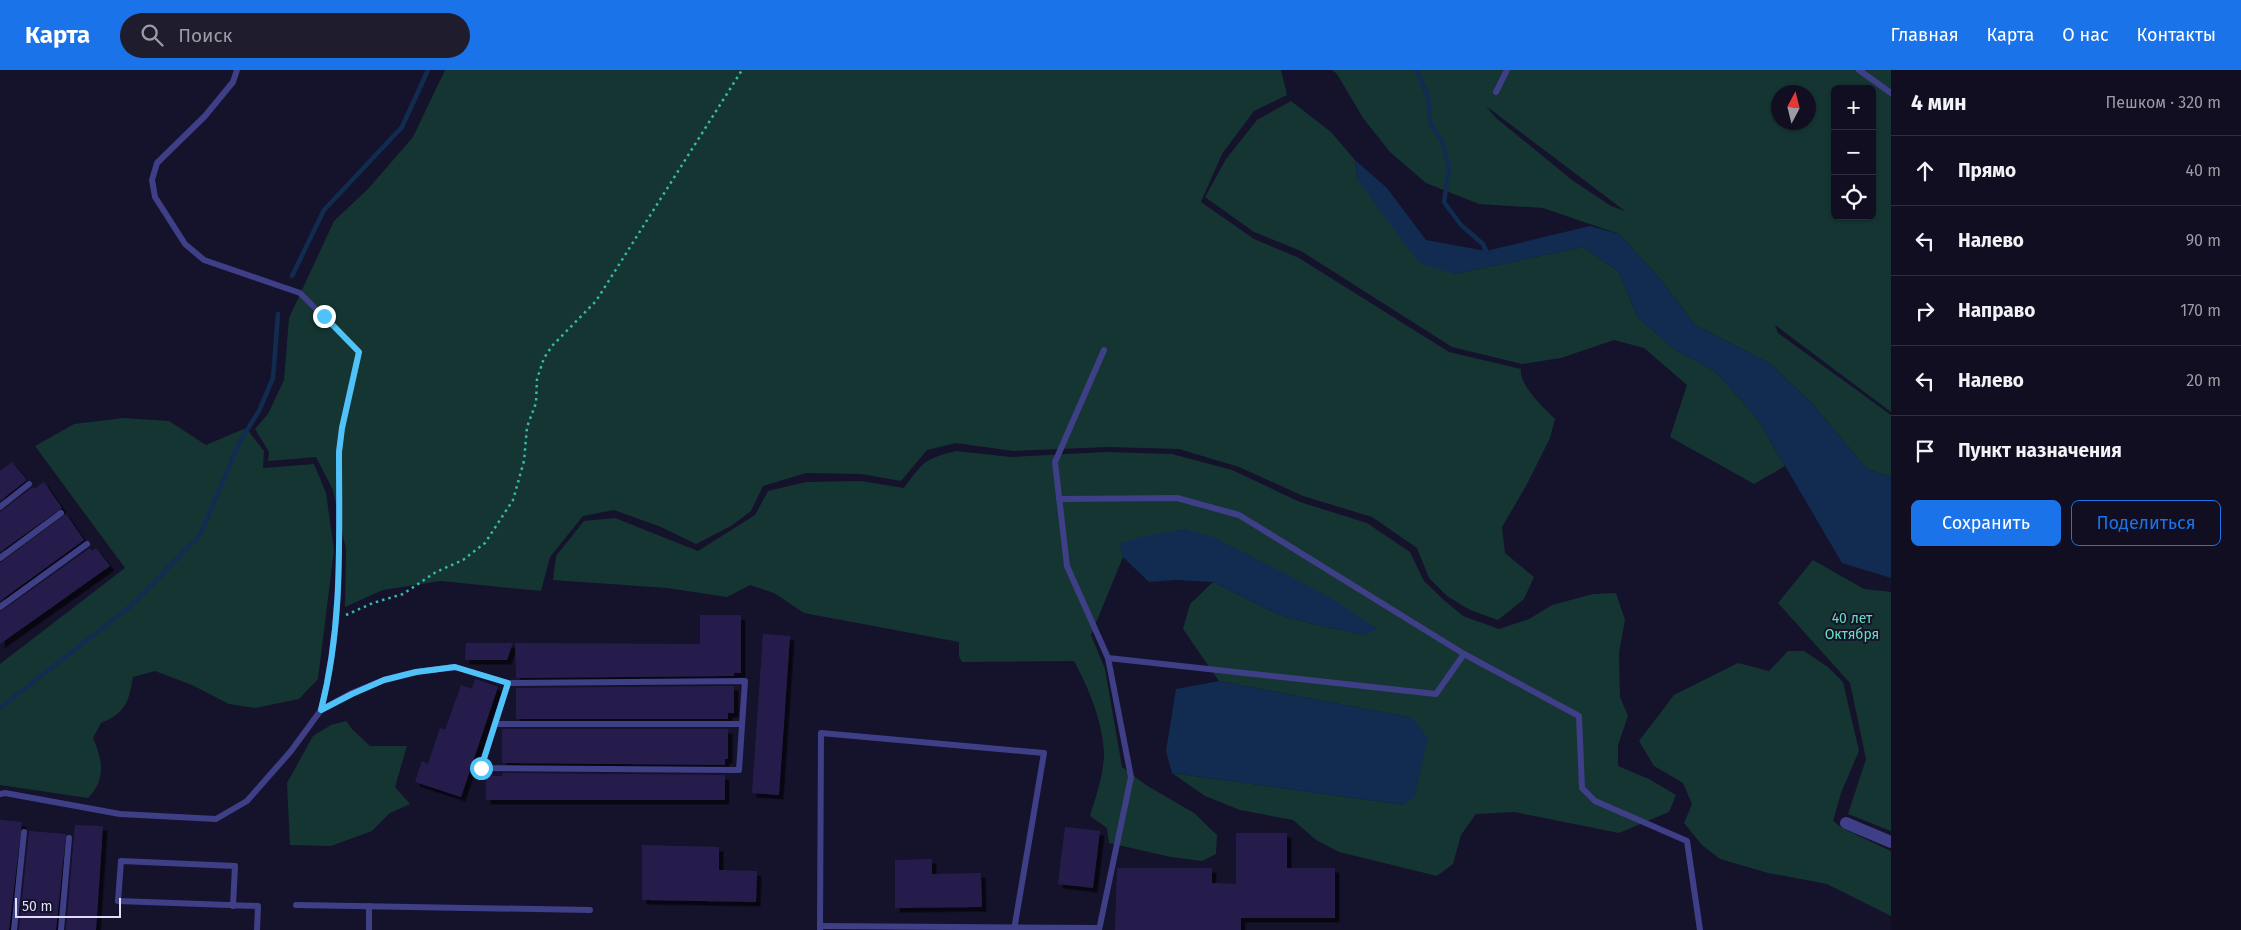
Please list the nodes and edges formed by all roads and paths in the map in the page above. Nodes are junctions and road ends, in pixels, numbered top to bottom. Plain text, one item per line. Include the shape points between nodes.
1 (237, 70) edge
2 (742, 70) edge
3 (1507, 70) edge
4 (1859, 70) edge
5 (1496, 92) dead end
6 (1891, 93) edge
7 (1104, 350) dead end
8 (29, 484) dead end
9 (1059, 499) junction
10 (0, 506) edge
11 (60, 513) dead end
12 (87, 544) dead end
13 (0, 558) edge
14 (0, 608) edge
15 (337, 622) junction
16 (1464, 654) junction
17 (1108, 658) junction
18 (508, 683) junction
19 (321, 710) junction
20 (496, 724) junction
21 (742, 724) junction
22 (0, 794) edge
23 (1846, 823) dead end
24 (24, 832) dead end
25 (68, 838) dead end
26 (1891, 842) edge
27 (296, 905) dead end
28 (233, 906) junction
29 (369, 906) junction
30 (590, 910) dead end
31 (820, 928) edge
32 (1014, 929) edge
33 (1099, 929) edge
34 (14, 930) edge
35 (61, 930) edge
36 (258, 930) edge
37 (369, 930) edge
38 (1700, 930) edge

1 - 15 lane via 232,82 205,116 157,163 152,180 155,198 185,244 204,260 300,293 359,352 339,452
2 - 15 path via 596,301 544,358 513,500 485,543 463,560 436,572 403,594 350,612
3 - 5 lane
4 - 6 lane
7 - 9 lane via 1055,462
8 - 10 lane
9 - 16 lane via 1177,498 1239,515
9 - 17 lane via 1067,566
11 - 13 lane
12 - 14 lane
15 - 19 lane
16 - 17 lane via 1436,694
16 - 38 lane via 1579,716 1582,788 1595,801 1687,841
17 - 33 lane via 1130,777
18 - 19 lane via 455,667 416,672 384,680
18 - 20 lane
18 - 21 lane via 745,682
19 - 22 lane via 291,751 247,801 216,819 120,814
20 - 21 lane
20 - 21 lane via 481,768 739,770
23 - 26 street
24 - 34 lane
25 - 35 lane
27 - 29 lane
28 - 28 lane via 235,866 121,861 118,901
28 - 36 lane via 258,906
29 - 30 lane
29 - 37 lane
31 - 32 lane
31 - 32 lane via 821,733 1044,753
32 - 33 lane

